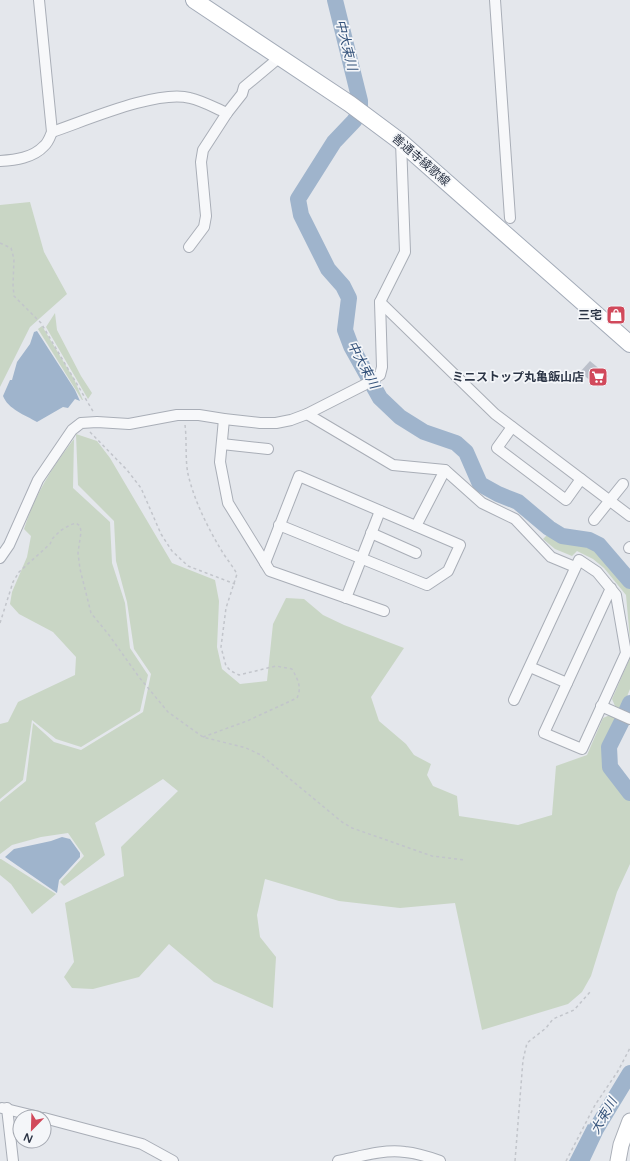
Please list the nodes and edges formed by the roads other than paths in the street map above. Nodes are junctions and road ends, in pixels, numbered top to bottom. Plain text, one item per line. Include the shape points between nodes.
1 (39, 0) edge
2 (194, 0) edge
3 (495, 0) edge
4 (280, 57) junction
5 (227, 113) junction
6 (52, 132) junction
7 (401, 142) junction
8 (0, 161) edge
9 (510, 218) dead end
10 (189, 247) dead end
11 (380, 302) junction
12 (630, 341) edge
13 (307, 414) junction
14 (224, 419) junction
15 (512, 427) junction
16 (222, 444) junction
17 (268, 450) dead end
18 (445, 470) junction
19 (581, 479) junction
20 (623, 484) dead end
21 (610, 501) junction
22 (380, 511) junction
23 (630, 516) edge
24 (594, 520) dead end
25 (280, 526) junction
26 (416, 526) junction
27 (371, 533) junction
28 (416, 553) dead end
29 (0, 558) edge
30 (361, 559) junction
31 (265, 563) junction
32 (575, 567) junction
33 (611, 588) junction
34 (346, 598) junction
35 (384, 612) dead end
36 (530, 667) junction
37 (567, 683) junction
38 (514, 700) dead end
39 (601, 706) junction
40 (630, 719) edge
41 (3, 1108) edge
42 (52, 1120) edge
43 (629, 1124) edge
44 (13, 1161) edge
45 (173, 1161) edge
46 (338, 1161) edge
47 (440, 1161) edge
48 (618, 1161) edge

1 - 6 street
2 - 4 main road, 善通寺綾歌線
3 - 9 street
4 - 5 street via 244,87 242,94
4 - 7 main road, 善通寺綾歌線 via 369,117
5 - 6 street via 190,98 171,96 109,112
5 - 10 street via 203,150 201,162 206,216 204,227
6 - 8 street via 45,146 36,152 20,159
7 - 11 street via 405,252
7 - 12 main road, 善通寺綾歌線
11 - 13 street via 380,375
11 - 15 street via 495,414
13 - 14 street via 276,423
13 - 18 street via 393,465
14 - 16 street
14 - 29 street via 184,415 129,424 81,423 72,430 38,480 9,545
15 - 19 street
15 - 19 street via 497,448 553,491 566,500
16 - 17 street
16 - 31 street via 220,462 228,503
18 - 26 street
18 - 32 street via 482,503 515,519 551,557
19 - 21 street
20 - 21 street
21 - 23 street
21 - 24 street
22 - 25 street via 298,476
22 - 26 street
22 - 27 street
25 - 30 street
25 - 31 street
26 - 30 street via 460,545 448,571 427,584
27 - 28 street
27 - 30 street
30 - 34 street
31 - 34 street via 270,571
32 - 33 street via 579,560 597,572
32 - 36 street
33 - 37 street
33 - 39 street via 616,595 626,653
34 - 35 street
36 - 37 street
36 - 38 street
37 - 39 street via 544,733 582,749
39 - 40 street
41 - 44 street
42 - 45 street via 142,1144
43 - 48 street
46 - 47 street via 382,1152 404,1151

